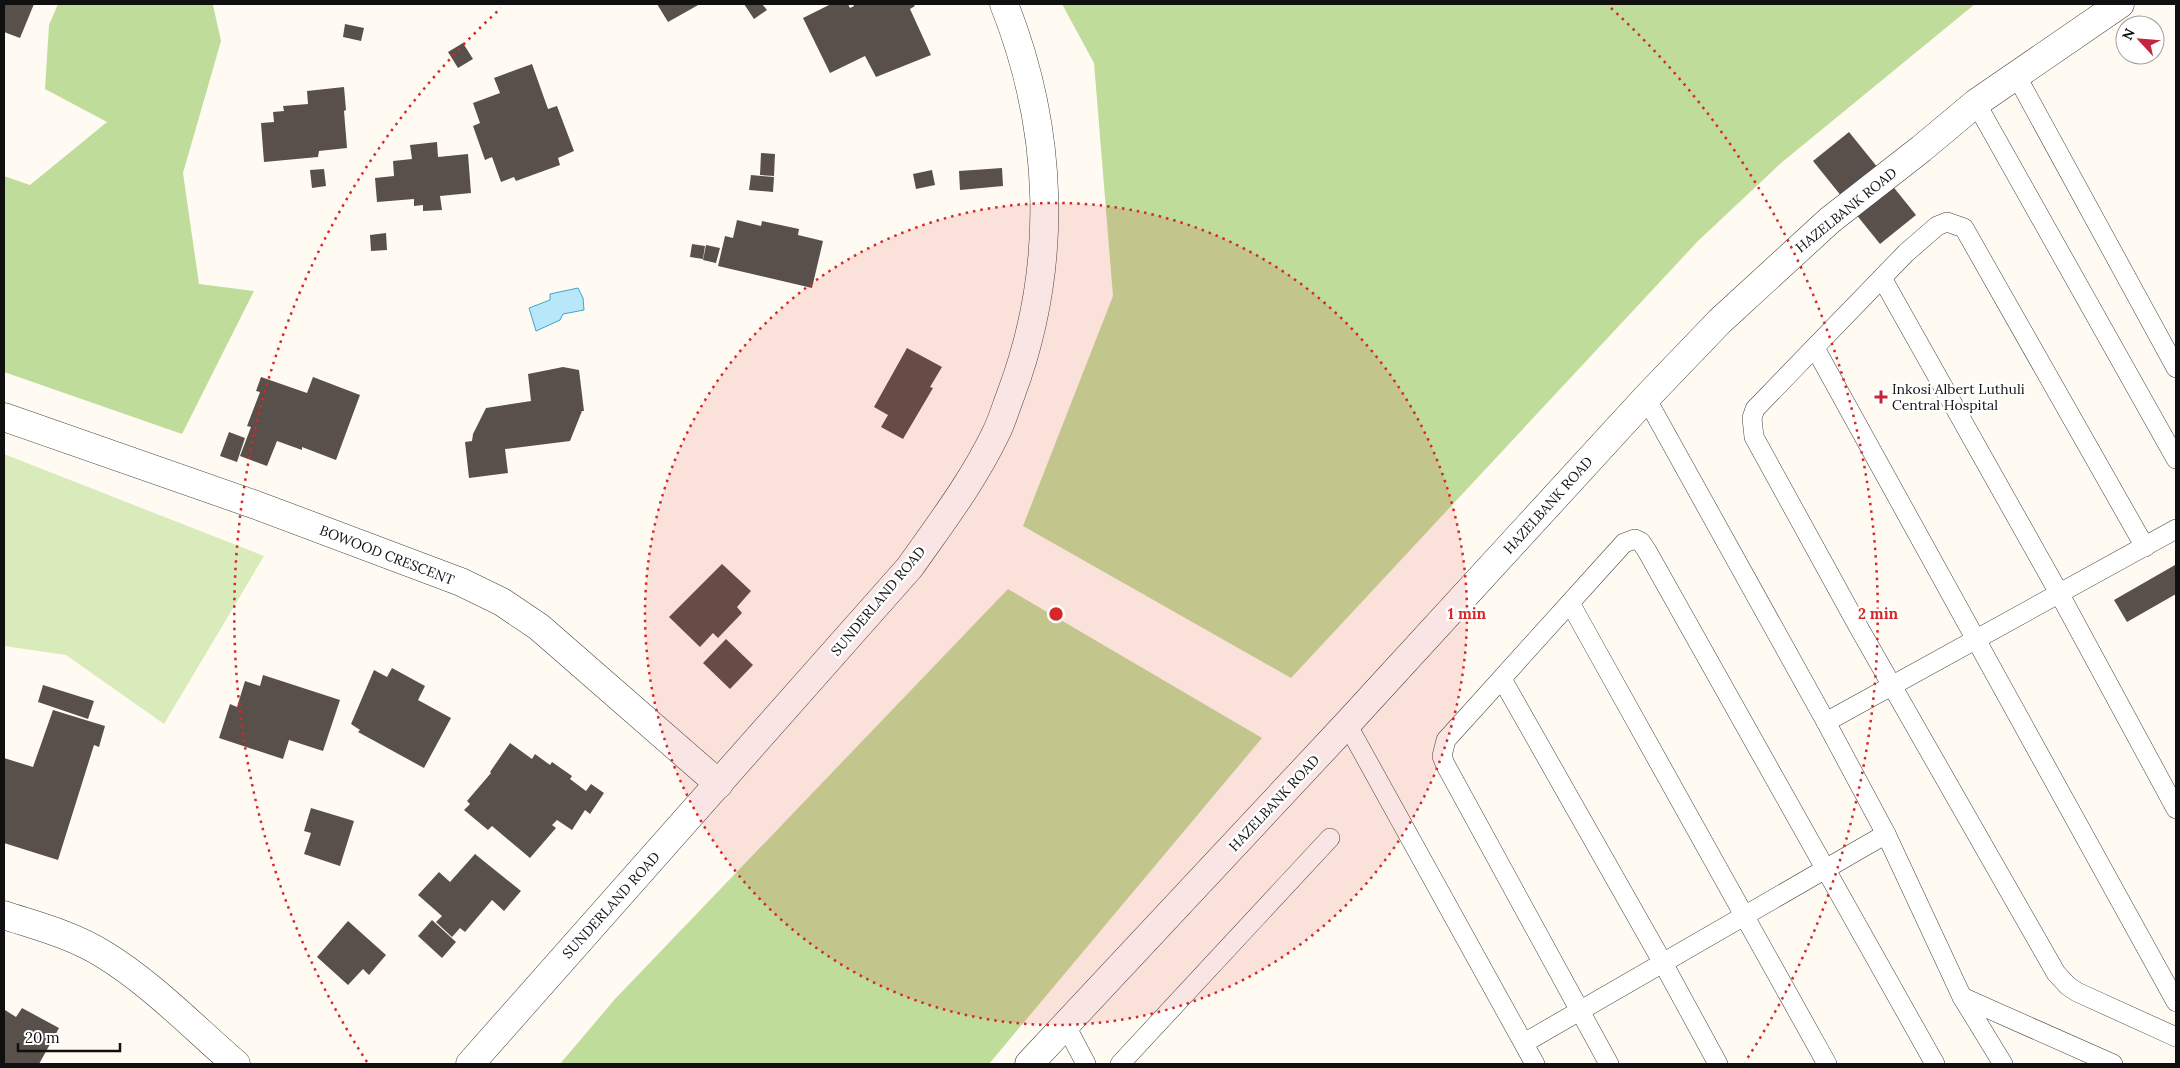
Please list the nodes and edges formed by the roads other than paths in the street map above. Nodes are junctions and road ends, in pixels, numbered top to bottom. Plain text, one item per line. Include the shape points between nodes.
1 (1004, 4) edge
2 (2120, 4) edge
3 (2016, 75) junction
4 (1976, 103) junction
5 (1882, 278) junction
6 (1814, 348) junction
7 (2176, 368) edge
8 (1646, 398) junction
9 (4, 418) edge
10 (2176, 459) edge
11 (2176, 529) edge
12 (2145, 547) junction
13 (2059, 593) junction
14 (1570, 603) junction
15 (1977, 639) junction
16 (1502, 679) junction
17 (1892, 685) junction
18 (1826, 722) junction
19 (1347, 724) junction
20 (719, 784) junction
21 (2176, 809) edge
22 (1886, 834) junction
23 (1330, 838) dead end
24 (1825, 870) junction
25 (4, 915) edge
26 (1745, 916) junction
27 (1663, 962) junction
28 (1962, 997) junction
29 (2176, 1002) edge
30 (1579, 1011) junction
31 (1066, 1026) junction
32 (2176, 1037) edge
33 (1524, 1043) junction
34 (236, 1064) edge
35 (470, 1064) edge
36 (1029, 1064) edge
37 (1086, 1064) edge
38 (1120, 1064) edge
39 (1536, 1064) edge
40 (1609, 1064) edge
41 (1718, 1064) edge
42 (1827, 1064) edge
43 (1935, 1064) edge
44 (2003, 1064) edge
45 (2113, 1064) edge

1 - 20 street, SUNDERLAND ROAD via 1028,79 1044,162 1045,232 1038,298 1023,362 996,432 971,479 910,566
2 - 3 street, HAZELBANK ROAD
3 - 4 street, HAZELBANK ROAD
3 - 7 lane
4 - 8 street, HAZELBANK ROAD via 1830,220 1720,321
4 - 10 lane
5 - 6 lane
5 - 12 lane via 1937,226 1947,222 1964,228
5 - 13 lane
6 - 15 lane
6 - 17 lane via 1755,410 1752,418 1754,437
8 - 18 lane
8 - 19 street, HAZELBANK ROAD
9 - 20 street, BOWOOD CRESCENT via 256,505 461,582 502,602 539,627
11 - 12 lane
12 - 13 lane
13 - 15 lane
13 - 21 lane
14 - 16 lane
14 - 24 lane via 1624,543 1635,539 1641,542
14 - 26 lane
15 - 17 lane
15 - 29 lane
16 - 27 lane
16 - 30 lane via 1446,740 1442,756
17 - 18 lane
17 - 32 lane via 2056,973 2077,992
18 - 22 lane
19 - 31 street, HAZELBANK ROAD
19 - 33 lane
20 - 35 street, SUNDERLAND ROAD
22 - 24 lane
22 - 28 lane
23 - 38 lane
24 - 26 lane
24 - 43 lane
25 - 34 street via 66,936 103,954 139,979
26 - 27 lane
26 - 42 lane
27 - 30 lane
27 - 41 lane
28 - 44 lane
28 - 45 lane
30 - 33 lane
30 - 40 lane
31 - 36 street, HAZELBANK ROAD
31 - 37 lane
33 - 39 lane

